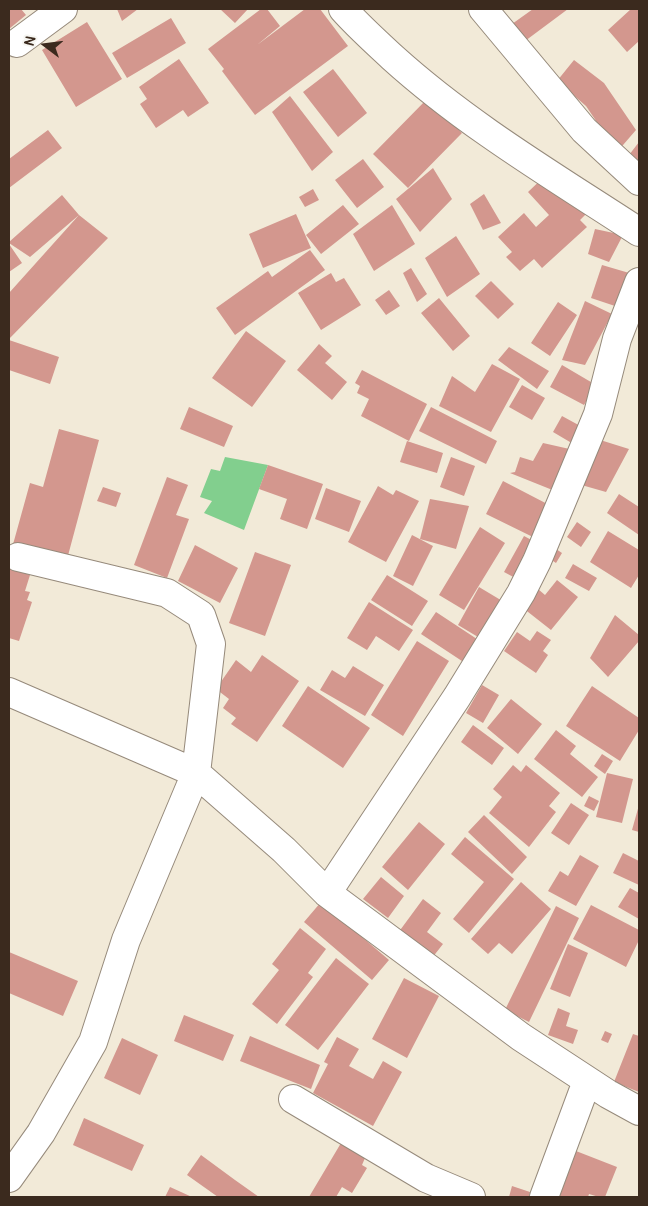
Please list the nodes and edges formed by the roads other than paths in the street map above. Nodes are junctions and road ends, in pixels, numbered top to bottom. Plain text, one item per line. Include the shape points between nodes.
1 (63, 9) edge
2 (343, 9) edge
3 (483, 9) edge
4 (17, 43) dead end
5 (639, 182) edge
6 (639, 232) edge
7 (639, 282) edge
8 (18, 558) dead end
9 (9, 692) edge
10 (196, 773) junction
11 (327, 893) junction
12 (587, 1081) junction
13 (293, 1099) dead end
14 (639, 1112) edge
15 (9, 1178) edge
16 (471, 1197) edge
17 (544, 1197) edge

1 - 4 street
2 - 6 street via 355,24 418,80 492,136
3 - 5 street via 584,130
7 - 11 street via 617,339 598,414 521,593 457,697
8 - 10 street via 167,593 201,615 211,644
9 - 10 street
10 - 11 street via 284,850
10 - 15 street via 126,940 93,1042 42,1133
11 - 12 street via 521,1038
12 - 14 street
12 - 17 street
13 - 16 street via 426,1178

